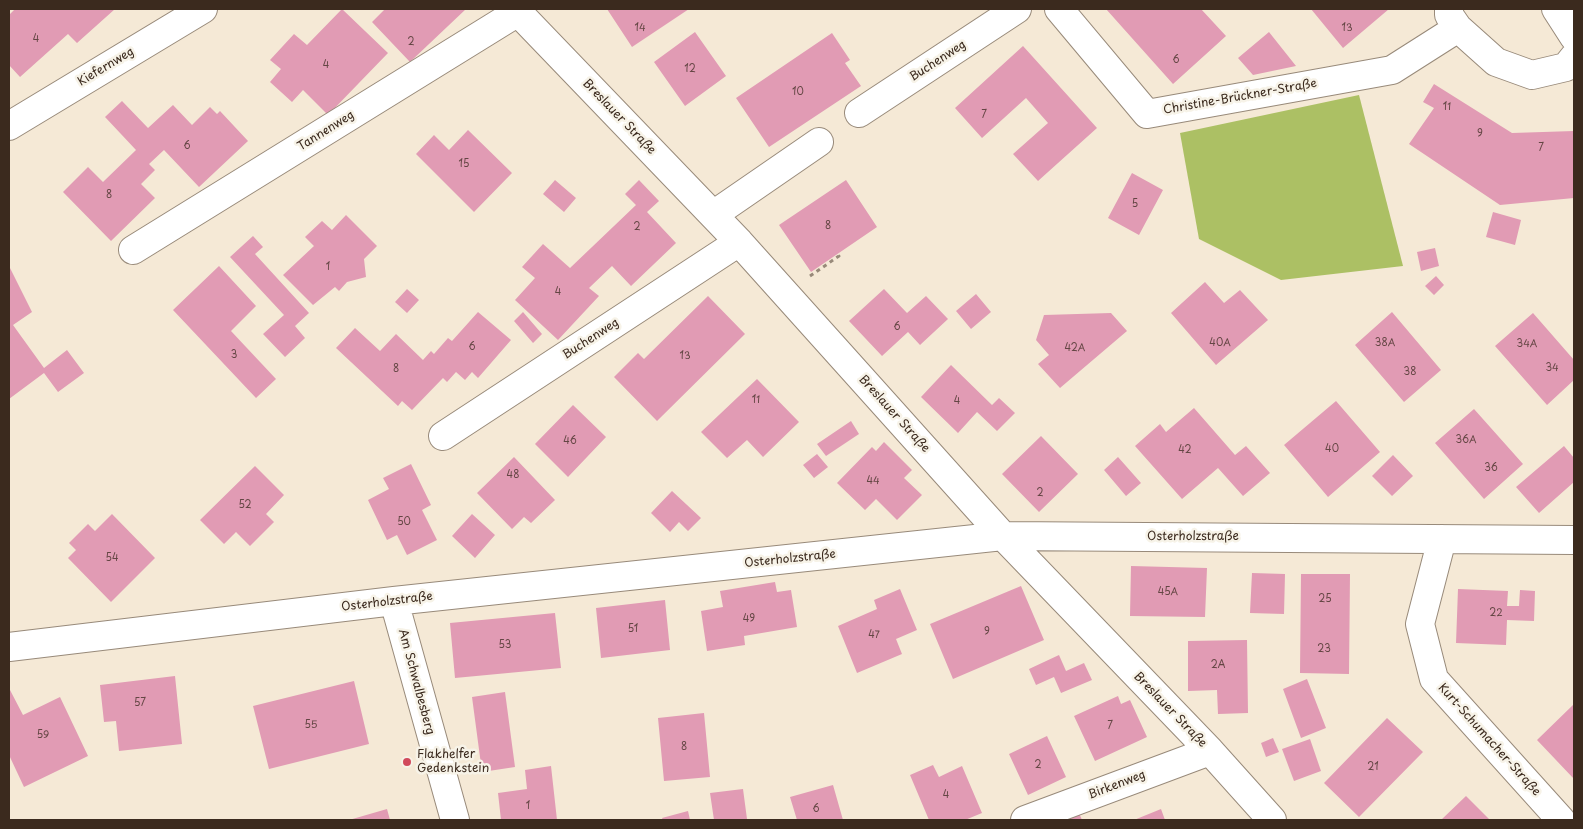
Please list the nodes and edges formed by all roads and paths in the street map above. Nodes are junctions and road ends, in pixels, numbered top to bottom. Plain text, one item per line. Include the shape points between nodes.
1 (203, 9) edge
2 (1017, 9) edge
3 (1059, 9) edge
4 (1556, 9) edge
5 (517, 10) edge
6 (1454, 18) edge
7 (1574, 37) edge
8 (1574, 57) edge
9 (859, 113) dead end
10 (9, 126) edge
11 (819, 142) dead end
12 (713, 215) junction
13 (739, 242) junction
14 (133, 250) dead end
15 (837, 254) dead end
16 (823, 267) dead end
17 (443, 436) dead end
18 (1003, 536) junction
19 (1442, 539) junction
20 (1574, 540) edge
21 (394, 601) junction
22 (9, 648) edge
23 (1210, 751) junction
24 (455, 820) edge
25 (1026, 820) edge
26 (1272, 820) edge
27 (1561, 820) edge

1 - 10 street, Kiefernweg
2 - 9 street, Buchenweg
3 - 6 street, Christine-Brückner-Straße via 1147,114 1392,70
4 - 7 street
5 - 12 street, Breslauer Straße
5 - 14 street, Tannenweg
6 - 8 street, Christine-Brückner-Straße via 1496,62 1532,75 1566,67
11 - 12 street
12 - 13 street, Breslauer Straße
13 - 17 street, Buchenweg
13 - 18 street, Breslauer Straße
15 - 16 path
18 - 19 street, Osterholzstraße
18 - 21 street, Osterholzstraße
18 - 23 street, Breslauer Straße
19 - 20 street, Osterholzstraße
19 - 27 street, Kurt-Schumacher-Straße via 1420,624 1434,679
21 - 22 street, Osterholzstraße
21 - 24 street, Am Schwalbesberg
23 - 25 street, Birkenweg
23 - 26 street, Breslauer Straße

